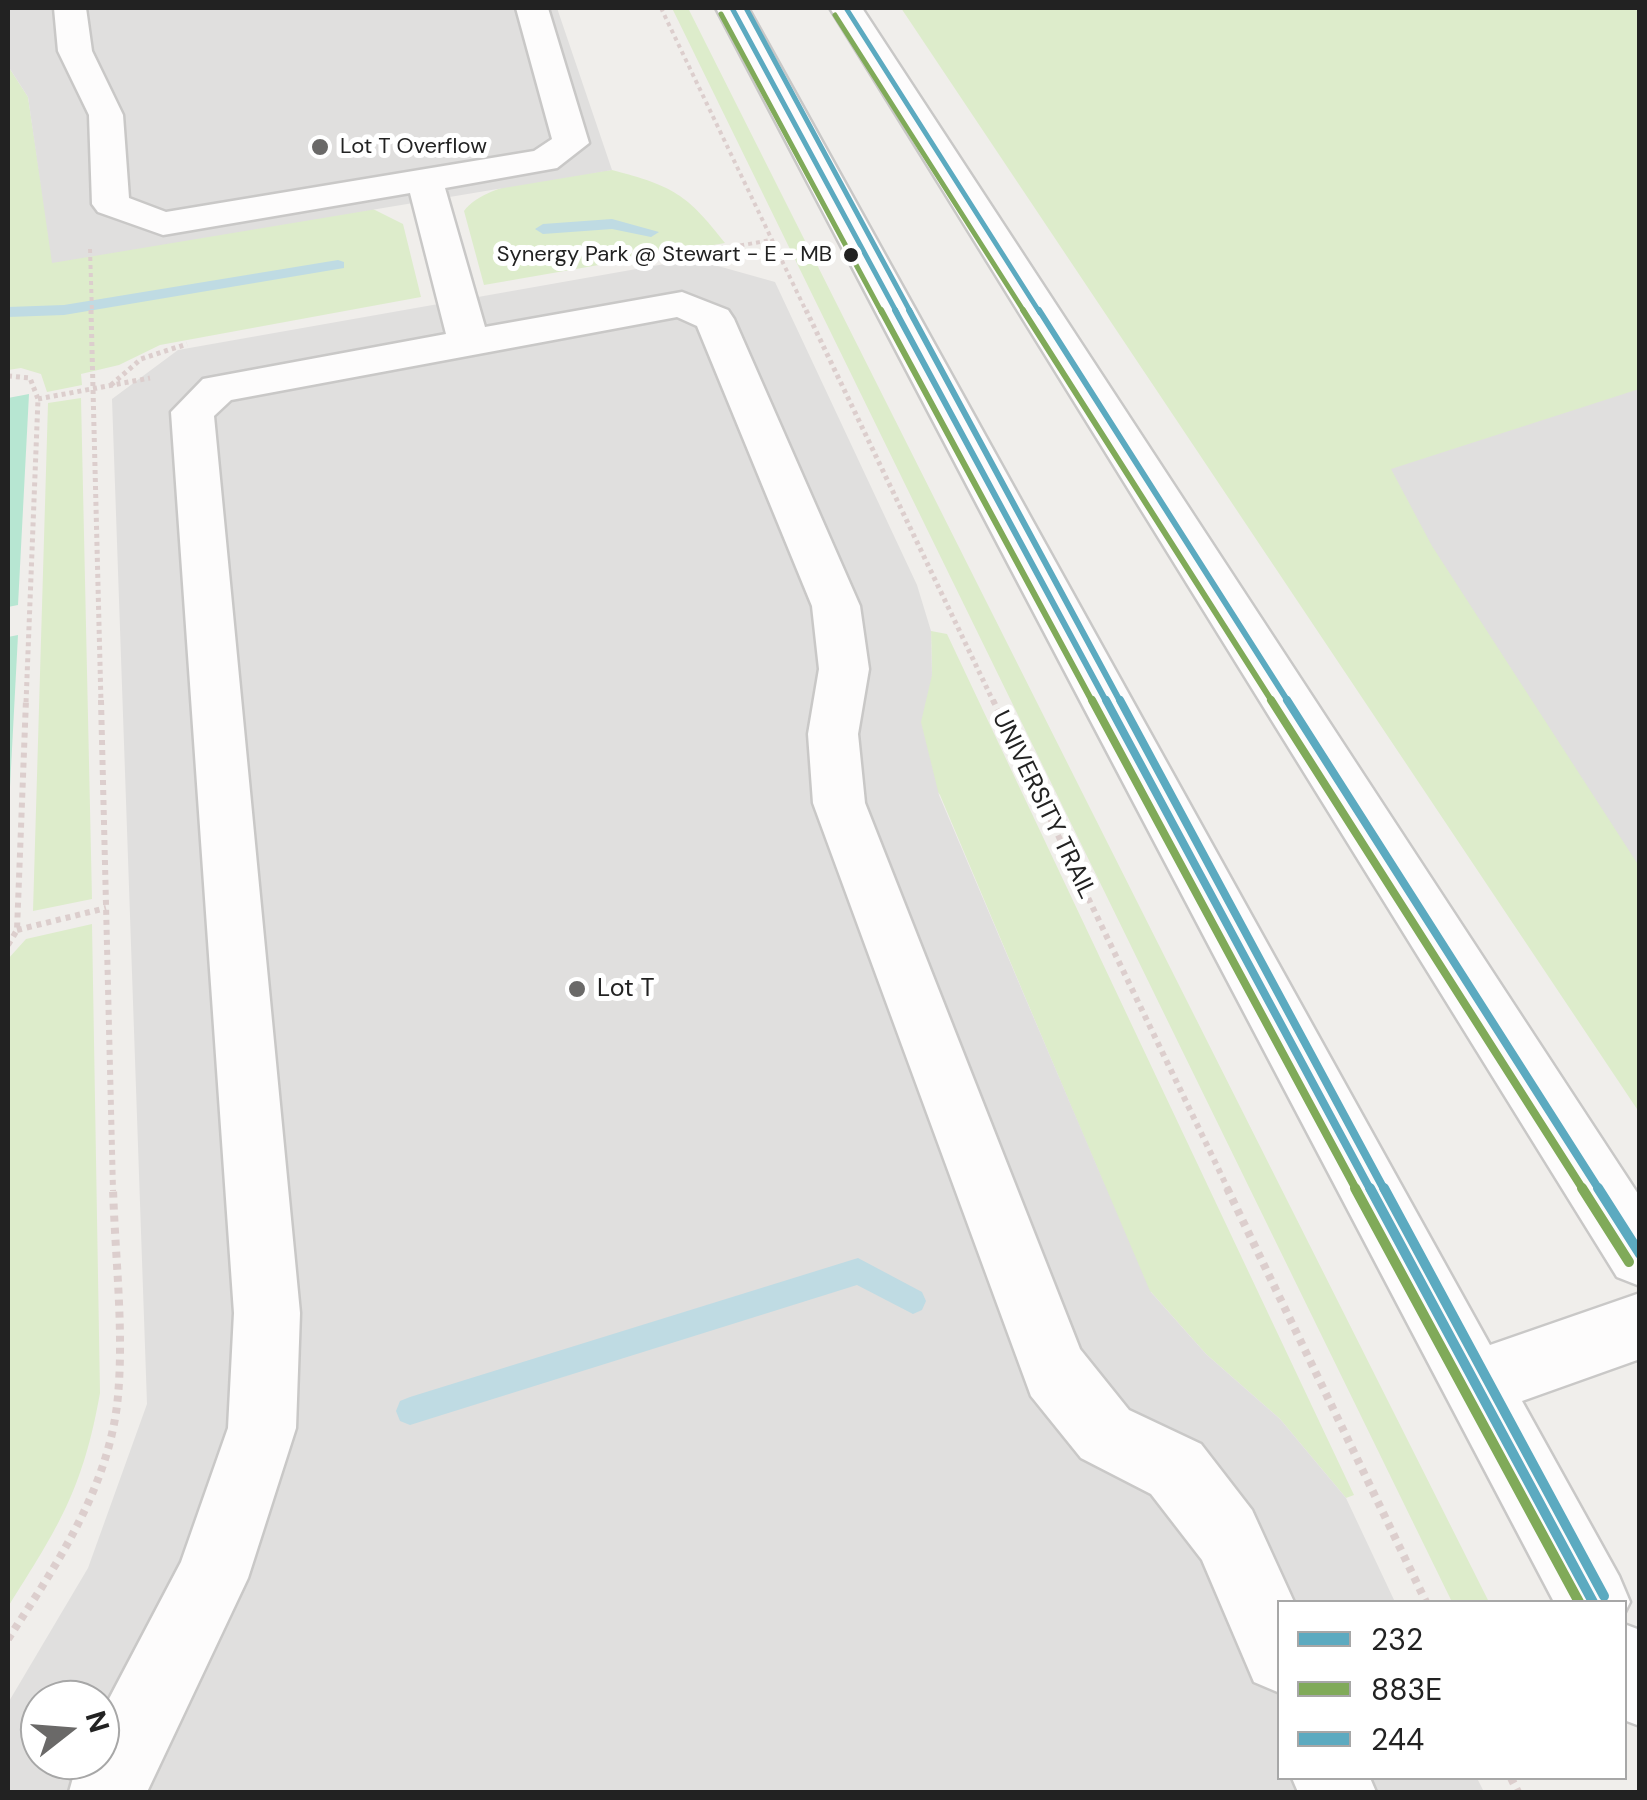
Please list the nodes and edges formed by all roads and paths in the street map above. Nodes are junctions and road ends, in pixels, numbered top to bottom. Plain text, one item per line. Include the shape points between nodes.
1 (70, 8) edge
2 (532, 8) edge
3 (661, 8) edge
4 (732, 8) edge
5 (846, 8) edge
6 (425, 181) junction
7 (87, 254) dead end
8 (469, 343) junction
9 (8, 376) edge
10 (162, 378) dead end
11 (92, 388) junction
12 (38, 399) junction
13 (106, 908) junction
14 (17, 930) junction
15 (8, 945) edge
16 (1640, 1255) edge
17 (1640, 1326) edge
18 (1477, 1384) junction
19 (1425, 1600) edge
20 (1592, 1600) edge
21 (8, 1639) edge
22 (1277, 1649) edge
23 (1627, 1666) edge
24 (1640, 1690) edge
25 (108, 1792) edge

1 - 6 street via 75,51 106,116 111,204 163,224
2 - 6 street via 572,144 544,160
3 - 19 path, UNIVERSITY TRAIL
4 - 18 street
5 - 16 street
6 - 8 street
7 - 11 path
8 - 22 street via 682,304 714,319 836,606 844,669 833,734 839,802 1056,1372 1105,1434 1176,1470 1227,1535
8 - 25 street via 218,389 192,412 261,1229 262,1428 212,1578 110,1776
9 - 12 path via 30,378
10 - 11 path
11 - 12 path
11 - 13 path
12 - 14 path
13 - 14 path
13 - 21 path via 118,1394 112,1446 94,1495
14 - 15 path
17 - 18 street
18 - 20 street
23 - 24 street

